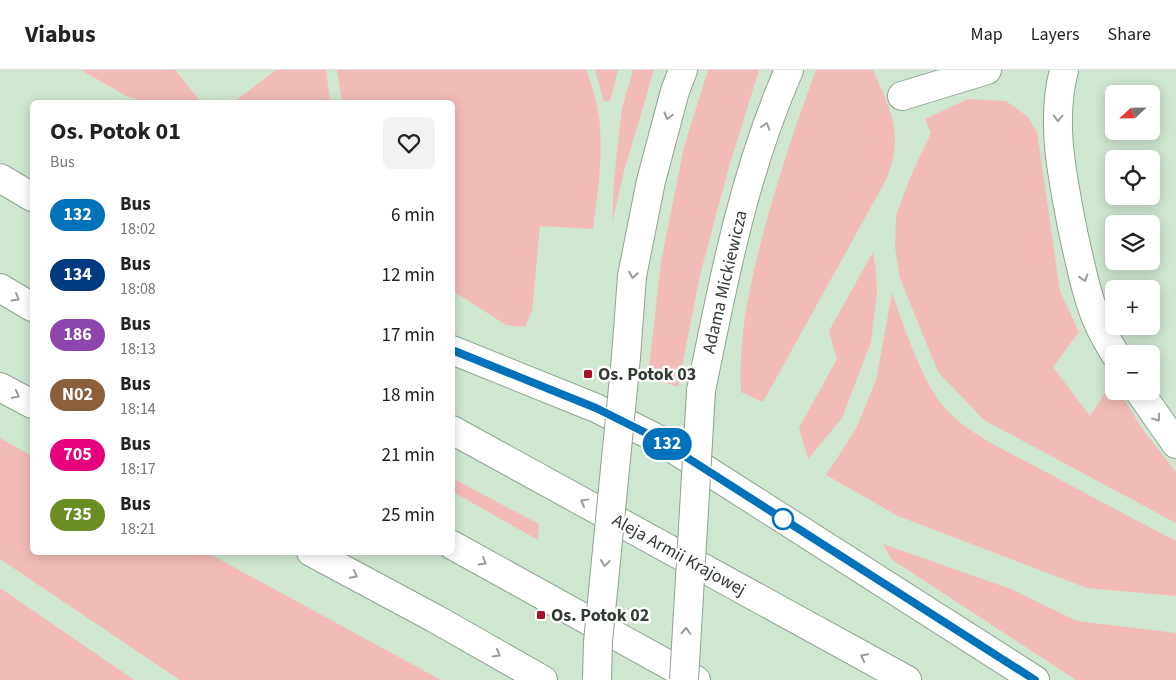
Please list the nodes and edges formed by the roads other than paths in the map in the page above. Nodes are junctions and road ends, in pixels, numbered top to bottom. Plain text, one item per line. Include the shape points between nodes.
1 (683, 70) edge
2 (789, 70) edge
3 (987, 70) edge
4 (1064, 70) edge
5 (902, 96) dead end
6 (0, 173) edge
7 (0, 178) edge
8 (30, 185) edge
9 (30, 196) edge
10 (0, 288) edge
11 (30, 306) edge
12 (1110, 345) edge
13 (455, 351) edge
14 (0, 387) edge
15 (1145, 400) edge
16 (30, 403) edge
17 (455, 432) edge
18 (1176, 444) edge
19 (455, 547) edge
20 (317, 555) edge
21 (543, 680) edge
22 (597, 680) edge
23 (684, 680) edge
24 (696, 680) edge
25 (907, 680) edge
26 (1035, 680) edge

1 -> 22 main road, bridge via 651,182 632,276
23 -> 2 main road, Adama Mickiewicza, bridge via 701,391 723,278 751,172 773,105
3 - 5 main road
4 -> 12 main road via 1058,118 1064,188 1090,298
6 - 8 main road
7 - 9 main road
10 -> 11 main road
13 - 26 main road via 596,408 658,439
14 -> 16 main road
15 -> 18 main road
25 -> 17 main road, Aleja Armii Krajowej
19 -> 24 main road
20 -> 21 main road

